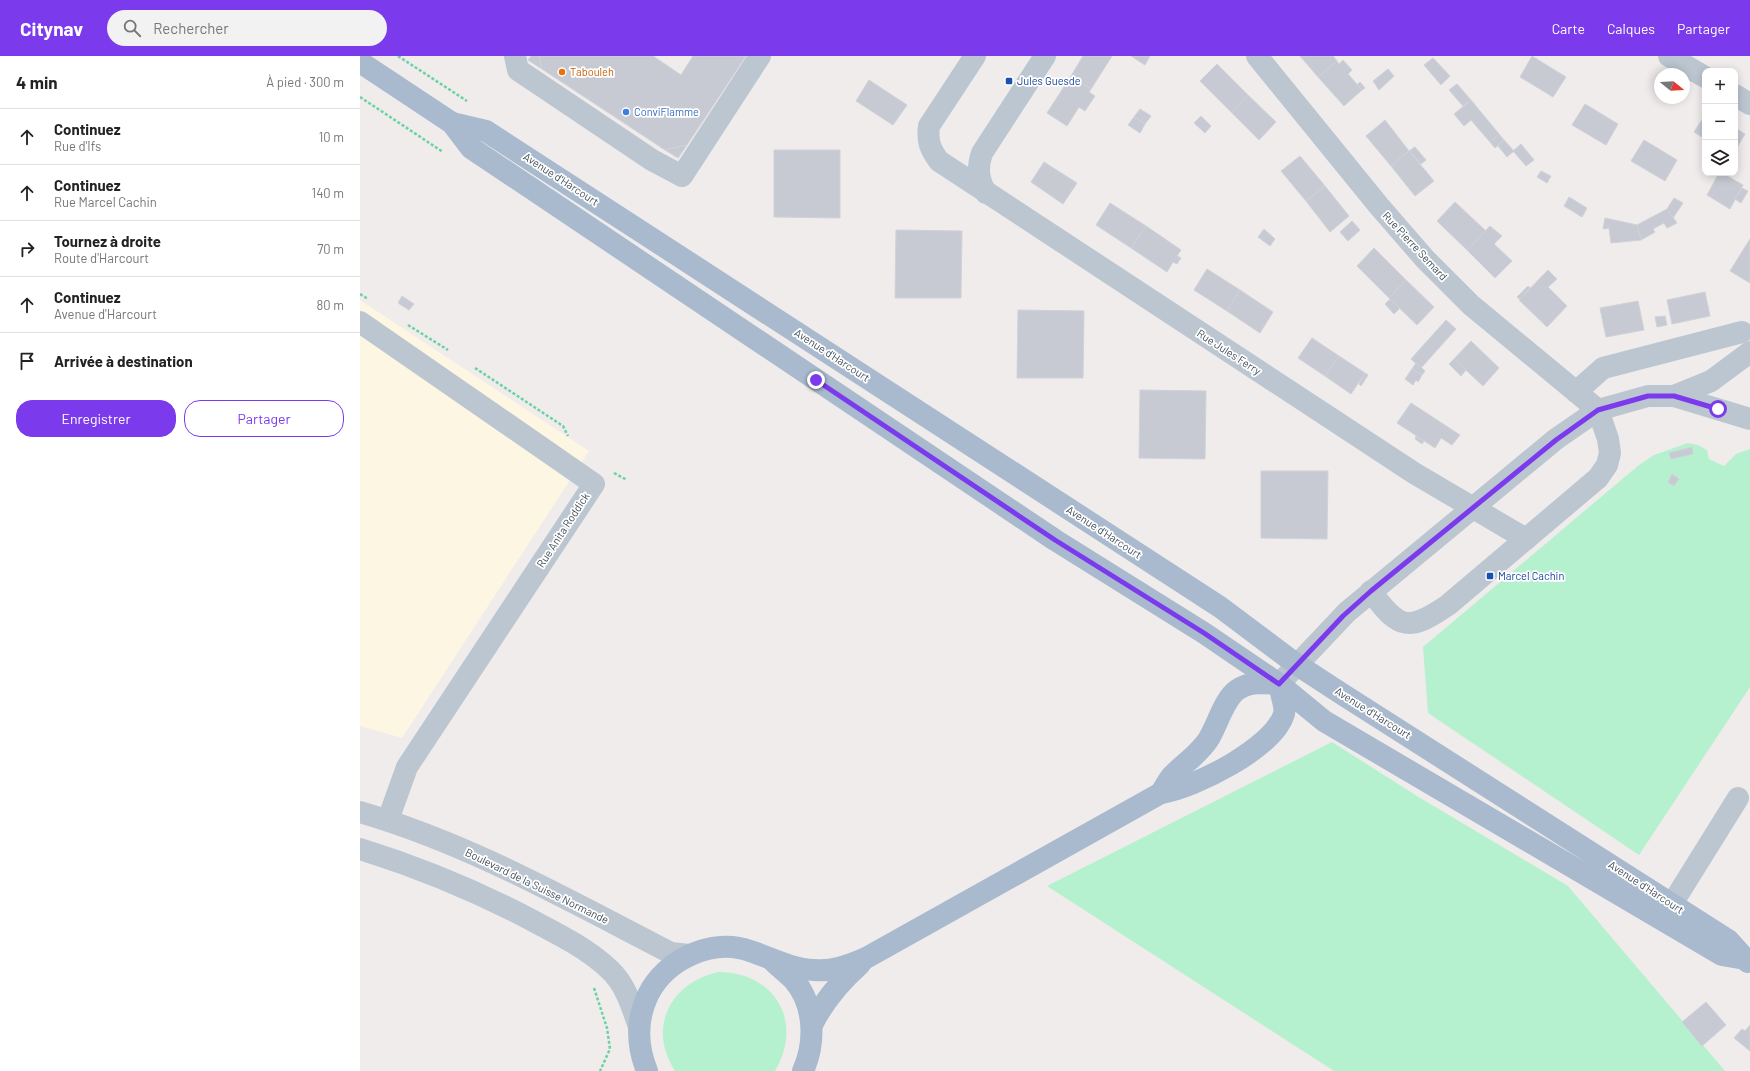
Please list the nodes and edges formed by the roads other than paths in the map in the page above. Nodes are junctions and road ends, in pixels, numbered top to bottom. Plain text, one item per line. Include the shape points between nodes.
1 (515, 56) edge
2 (760, 56) edge
3 (975, 56) edge
4 (1045, 56) edge
5 (1257, 56) edge
6 (1669, 56) edge
7 (360, 62) edge
8 (1702, 75) edge
9 (1738, 97) edge
10 (1750, 104) edge
11 (452, 123) junction
12 (986, 193) junction
13 (360, 322) edge
14 (1742, 332) dead end
15 (1750, 352) edge
16 (1576, 392) junction
17 (1674, 396) junction
18 (1598, 410) junction
19 (1750, 420) edge
20 (1473, 508) junction
21 (1526, 539) junction
22 (1371, 591) junction
23 (1296, 664) junction
24 (1279, 684) junction
25 (1161, 793) junction
26 (1738, 798) dead end
27 (360, 812) edge
28 (388, 820) junction
29 (360, 849) edge
30 (1672, 904) junction
31 (689, 955) junction
32 (866, 958) junction
33 (772, 960) junction
34 (1747, 961) edge
35 (812, 1025) junction
36 (639, 1037) junction
37 (630, 1071) edge
38 (647, 1071) edge
39 (803, 1071) edge

1 - 2 street via 518,70 652,160 682,176
3 - 12 street, Rue Jules Ferry via 929,126 927,139 930,149 939,161
4 - 12 street via 982,153 977,171
5 - 16 street, Rue Pierre Semard via 1378,206 1425,259 1471,305
6 - 8 street
7 - 11 main road, Avenue d'Harcourt
9 - 10 street
11 - 23 main road, Avenue d'Harcourt via 486,131 1220,607
11 - 24 main road, Avenue d'Harcourt via 472,148 1055,540 1204,633
12 - 20 street, Rue Jules Ferry via 1414,473
13 - 28 street, Rue Anita Roddick via 594,484 407,768
14 - 16 street via 1603,368
15 - 17 street via 1711,381
16 - 18 street, Rue Pierre Semard
17 - 18 street via 1648,396
17 - 19 street
18 - 20 street via 1556,440
18 - 21 street via 1608,439 1610,452 1607,465 1598,478
20 - 21 street, Rue Jules Ferry
20 - 22 street
21 - 22 street via 1448,605 1416,623 1395,619
22 - 23 street
23 - 24 street
23 - 30 main road, Avenue d'Harcourt
24 - 25 main road via 1255,683 1237,690 1224,707 1207,742 1171,778
24 - 25 main road via 1284,713 1276,730 1252,751 1219,770 1175,791
24 - 34 main road, Avenue d'Harcourt via 1324,721 1722,955
25 - 32 main road
26 - 30 street
27 - 28 street, Boulevard de la Suisse Normande
28 - 31 street, Boulevard de la Suisse Normande via 485,858 671,953
29 - 36 street via 511,909 583,949 616,977 627,994
30 - 34 main road, Avenue d'Harcourt via 1728,940
31 - 33 main road via 715,947 735,948 750,950
31 - 36 main road via 669,968 655,983 644,1003
32 - 33 main road via 837,969 825,970 802,968
32 - 35 main road via 826,999
33 - 35 main road via 794,980 804,998
35 - 39 main road via 812,1043
36 - 37 main road
36 - 38 main road

